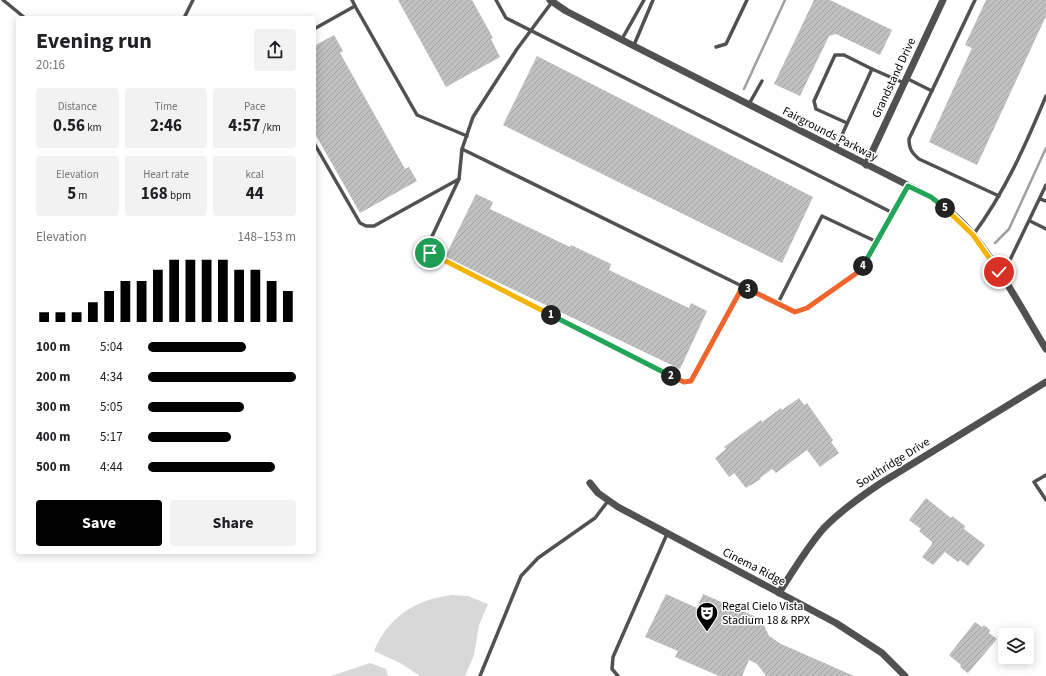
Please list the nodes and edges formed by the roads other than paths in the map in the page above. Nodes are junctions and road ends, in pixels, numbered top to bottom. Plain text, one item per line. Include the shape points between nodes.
1 (3, 0) edge
2 (193, 0) edge
3 (352, 0) edge
4 (496, 0) edge
5 (644, 0) edge
6 (653, 0) edge
7 (747, 0) edge
8 (943, 0) edge
9 (975, 0) edge
10 (551, 1) edge
11 (355, 6) junction
12 (23, 16) edge
13 (185, 16) edge
14 (316, 28) edge
15 (531, 30) junction
16 (622, 40) junction
17 (634, 46) junction
18 (716, 47) dead end
19 (872, 69) junction
20 (762, 81) dead end
21 (905, 81) junction
22 (932, 91) junction
23 (1046, 96) edge
24 (749, 105) junction
25 (847, 123) junction
26 (467, 136) junction
27 (316, 147) edge
28 (462, 149) junction
29 (835, 149) junction
30 (866, 165) junction
31 (459, 178) junction
32 (1046, 185) edge
33 (908, 186) junction
34 (999, 196) junction
35 (1040, 198) junction
36 (1046, 201) edge
37 (893, 213) junction
38 (1030, 222) junction
39 (1046, 230) edge
40 (973, 235) junction
41 (877, 242) junction
42 (999, 272) junction
43 (743, 286) junction
44 (778, 303) junction
45 (1046, 349) edge
46 (1046, 382) edge
47 (1046, 475) edge
48 (590, 483) dead end
49 (1046, 500) edge
50 (608, 501) junction
51 (667, 534) junction
52 (779, 593) junction
53 (480, 676) edge
54 (618, 676) edge
55 (905, 676) edge

1 - 12 lane
2 - 13 lane
3 - 11 lane
4 - 15 lane via 506,18
5 - 16 lane
6 - 17 lane
7 - 18 lane via 726,44
8 - 21 street, Grandstand Drive
9 - 22 lane
10 - 15 lane
10 - 16 street, Fairgrounds Parkway
11 - 14 lane
11 - 26 lane via 417,115
15 - 26 lane via 473,117
15 - 37 lane
16 - 17 street, Fairgrounds Parkway
17 - 24 street, Fairgrounds Parkway
19 - 21 lane
19 - 25 lane
19 - 25 lane via 844,55 835,55 814,101 816,109
20 - 24 lane
21 - 22 lane
21 - 30 street, Grandstand Drive
22 - 34 lane via 909,139 912,152 919,159
23 - 34 lane via 1021,155
24 - 29 street, Fairgrounds Parkway
25 - 29 lane
26 - 28 lane
27 - 31 lane via 360,223 366,226 374,226
28 - 31 lane
28 - 43 lane
29 - 30 street, Fairgrounds Parkway
30 - 33 street, Fairgrounds Parkway
31 - 43 lane via 427,247 430,253 684,382 691,381
32 - 35 lane
33 - 37 lane
33 - 40 street, Fairgrounds Parkway via 942,205
34 - 40 lane
35 - 36 lane
35 - 38 lane
37 - 41 lane
38 - 39 lane
38 - 42 lane via 1010,262
40 - 42 street, Fairgrounds Parkway
41 - 44 lane via 861,270 807,308 795,312
41 - 44 lane via 822,216
42 - 45 street, Fairgrounds Parkway
43 - 44 lane
46 - 52 street, Southridge Drive via 881,482 856,500 836,516 811,544
47 - 49 lane via 1034,482
48 - 50 street, Cinema Ridge
50 - 51 street, Cinema Ridge
50 - 53 lane via 595,518 538,558 521,576
51 - 52 street, Cinema Ridge
51 - 54 lane via 613,656 612,669
52 - 55 street, Cinema Ridge via 857,636 882,653

